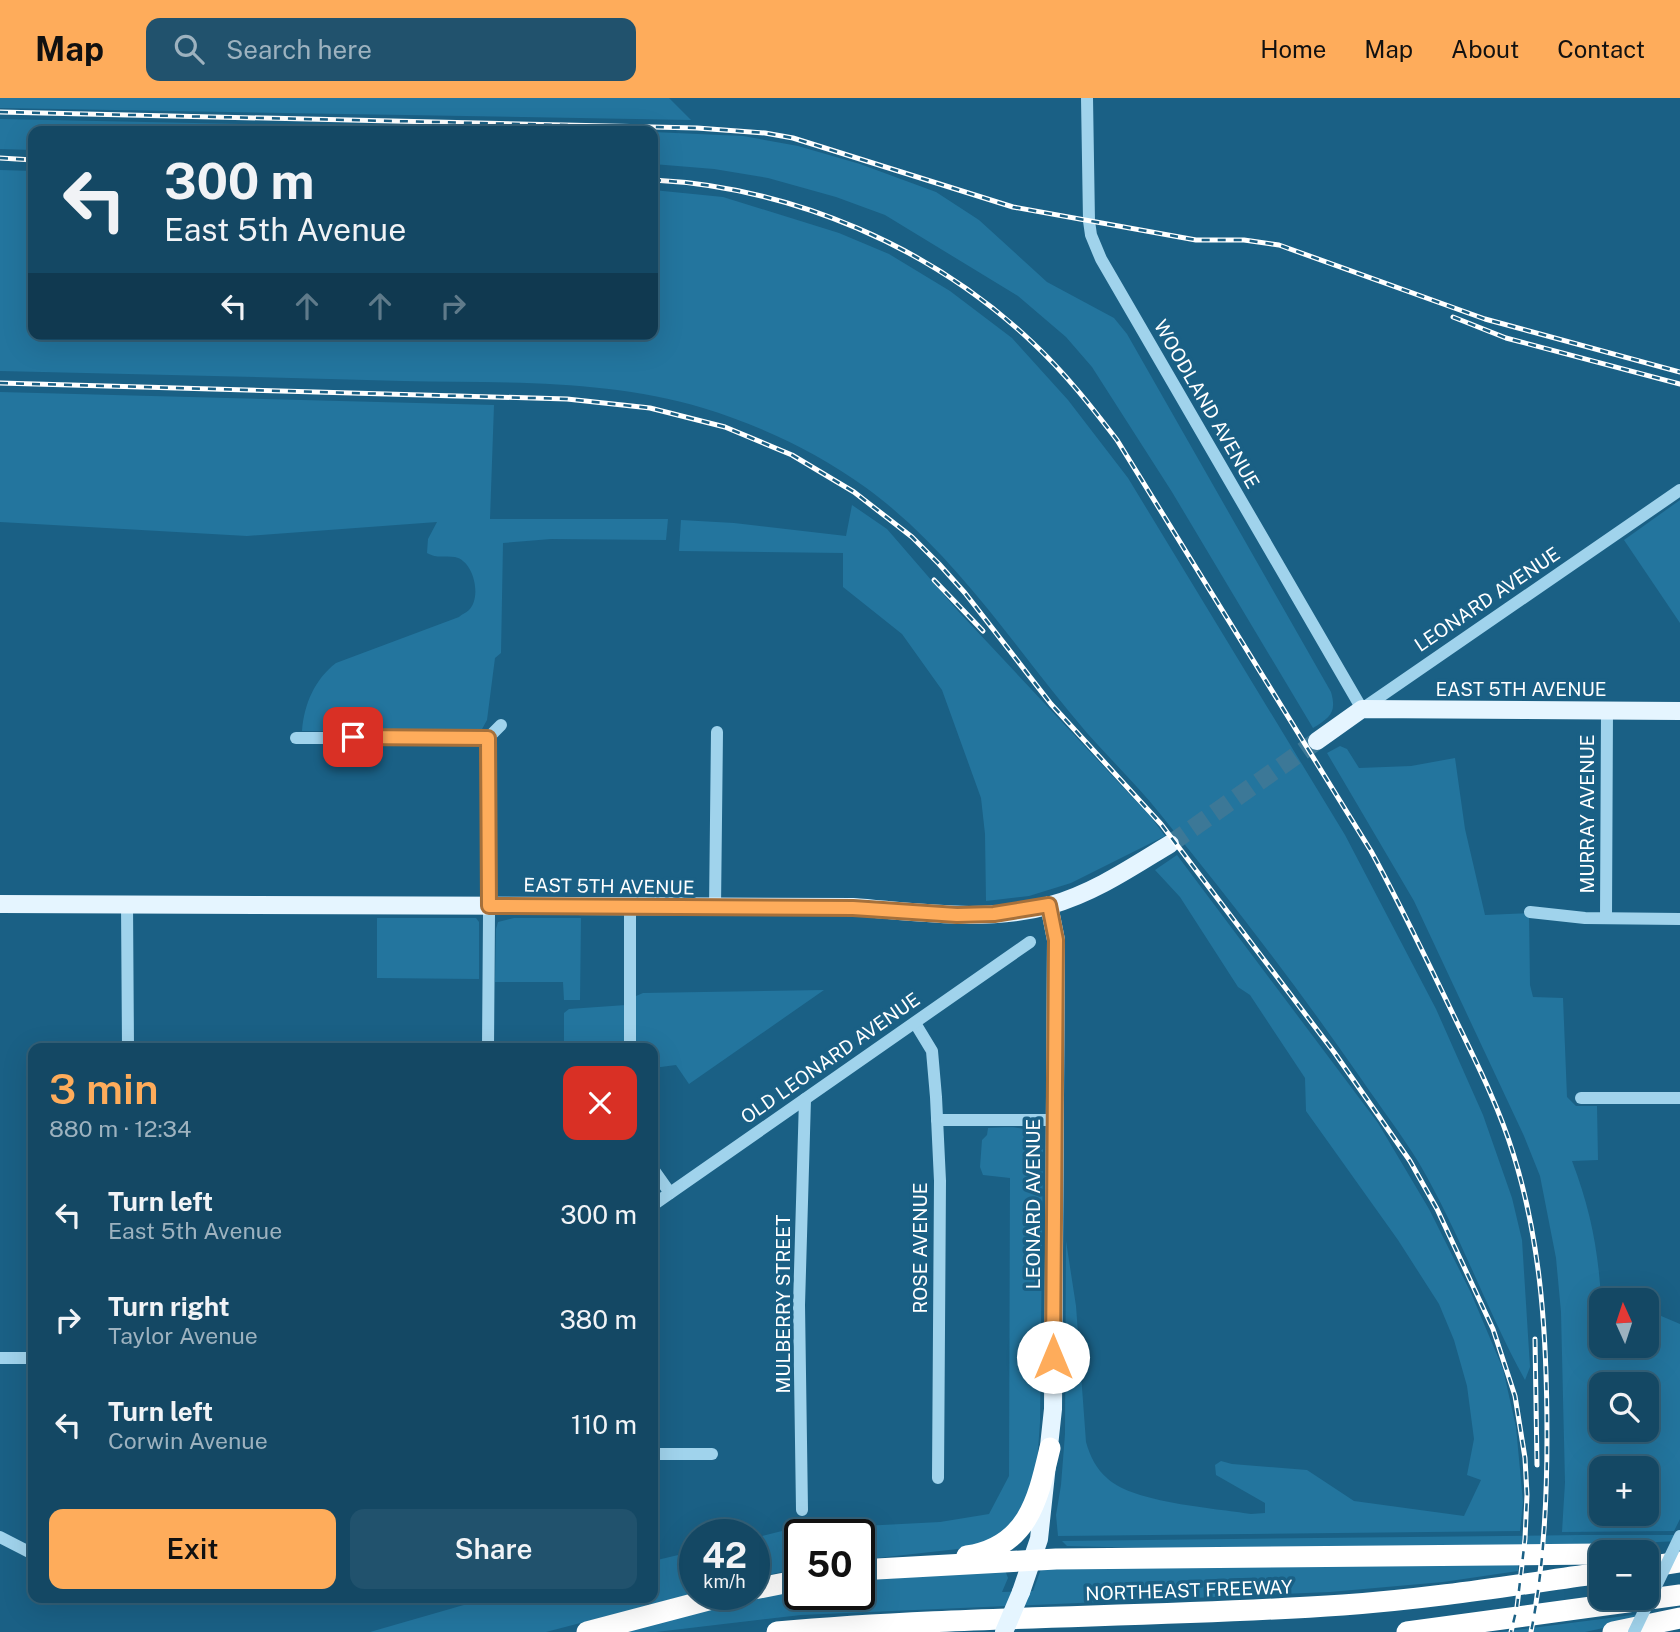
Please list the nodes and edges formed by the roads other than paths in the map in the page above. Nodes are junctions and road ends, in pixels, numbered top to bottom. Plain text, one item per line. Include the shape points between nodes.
1 (1087, 98) edge
2 (1680, 491) edge
3 (1362, 709) junction
4 (1607, 711) junction
5 (1680, 711) edge
6 (501, 725) dead end
7 (717, 732) dead end
8 (296, 738) dead end
9 (488, 738) junction
10 (1317, 741) tunnel mouth
11 (1170, 844) tunnel mouth
12 (0, 904) edge
13 (127, 904) junction
14 (1049, 905) junction
15 (489, 906) junction
16 (630, 907) junction
17 (715, 908) junction
18 (1530, 912) dead end
19 (1606, 918) junction
20 (1680, 919) edge
21 (1030, 942) dead end
22 (915, 1023) junction
23 (128, 1043) edge
24 (488, 1043) edge
25 (630, 1043) edge
26 (1581, 1098) dead end
27 (1680, 1098) edge
28 (805, 1099) junction
29 (937, 1120) junction
30 (1054, 1120) junction
31 (658, 1176) edge
32 (670, 1193) junction
33 (658, 1202) edge
34 (0, 1358) edge
35 (28, 1358) edge
36 (1050, 1448) junction
37 (658, 1454) edge
38 (712, 1454) dead end
39 (938, 1478) dead end
40 (802, 1510) dead end
41 (1680, 1536) edge
42 (0, 1537) edge
43 (28, 1551) edge
44 (1680, 1552) edge
45 (1659, 1553) edge
46 (1589, 1554) edge
47 (1033, 1562) junction
48 (1680, 1562) edge
49 (1659, 1565) edge
50 (875, 1569) edge
51 (882, 1569) junction
52 (1589, 1575) edge
53 (1680, 1595) edge
54 (679, 1608) edge
55 (1680, 1618) edge
56 (587, 1632) edge
57 (777, 1632) edge
58 (1004, 1632) edge
59 (1408, 1632) edge
60 (1613, 1632) edge
61 (1634, 1632) edge

1 - 3 street, WOODLAND AVENUE via 1088,221 1101,259
2 - 3 street, LEONARD AVENUE
3 - 4 main road, EAST 5TH AVENUE
3 - 10 main road, LEONARD AVENUE
4 - 5 main road, EAST 5TH AVENUE
4 - 19 street, MURRAY AVENUE
6 - 9 street
7 - 17 street
8 - 9 street
9 - 15 street
11 - 14 main road via 1092,889
12 - 13 main road, EAST 5TH AVENUE
13 - 15 main road, EAST 5TH AVENUE
13 - 23 street
14 - 17 main road, EAST 5TH AVENUE via 957,915 853,908
14 - 30 main road, LEONARD AVENUE via 1056,940
15 - 16 main road, EAST 5TH AVENUE
15 - 24 street
16 - 17 main road, EAST 5TH AVENUE
16 - 25 street
18 - 19 street
19 - 20 street
21 - 22 street, OLD LEONARD AVENUE
22 - 28 street, OLD LEONARD AVENUE
22 - 29 street, ROSE AVENUE via 932,1051
26 - 27 street
28 - 32 street, OLD LEONARD AVENUE
28 - 40 street, MULBERRY STREET via 799,1305
29 - 30 street
29 - 39 street, ROSE AVENUE
30 - 36 main road, LEONARD AVENUE
31 - 32 street
32 - 33 street, OLD LEONARD AVENUE
34 - 35 street
36 - 47 main road, LEONARD AVENUE
36 - 51 highway via 1033,1508 1007,1539 976,1555
37 - 38 street
41 - 61 street, bridge
42 - 43 street
44 - 45 highway
46 - 47 highway
47 - 51 highway
47 - 58 main road, LEONARD AVENUE, bridge
48 - 49 highway
50 - 51 highway
52 - 57 highway, NORTHEAST FREEWAY via 1345,1605
53 - 59 highway
54 - 56 highway
55 - 60 highway

